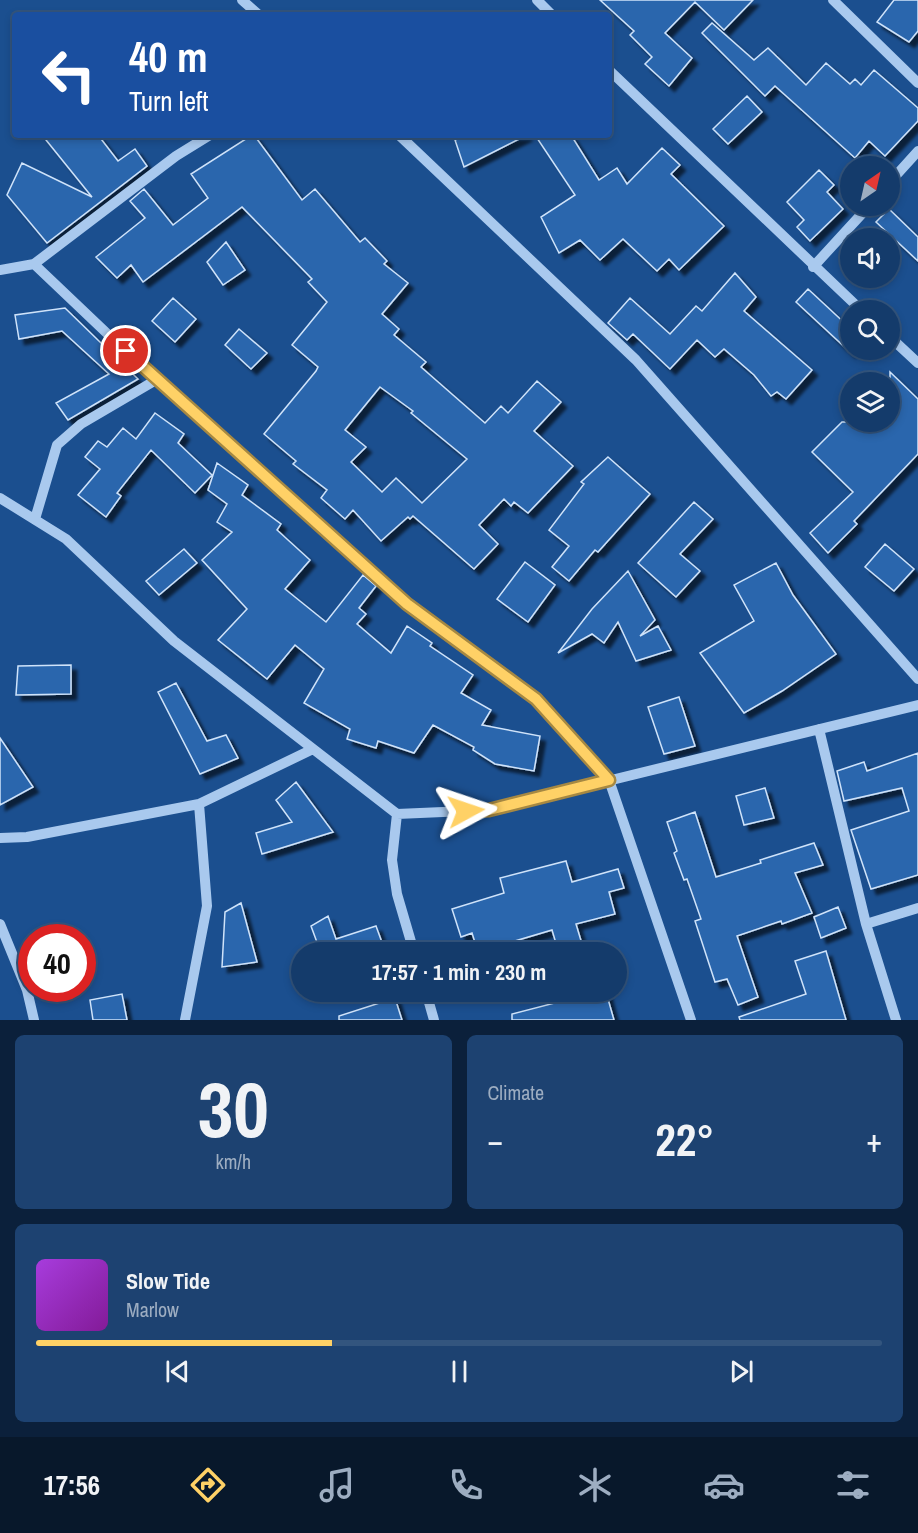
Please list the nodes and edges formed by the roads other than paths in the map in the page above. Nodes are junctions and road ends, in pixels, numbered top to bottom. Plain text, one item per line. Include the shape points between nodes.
1 (242, 0) edge
2 (537, 0) edge
3 (833, 0) edge
4 (256, 12) edge
5 (549, 12) edge
6 (612, 73) edge
7 (918, 83) edge
8 (205, 138) edge
9 (402, 138) edge
10 (918, 151) edge
11 (900, 171) edge
12 (860, 216) edge
13 (34, 264) junction
14 (813, 267) junction
15 (0, 270) edge
16 (850, 300) edge
17 (900, 346) edge
18 (918, 363) edge
19 (156, 380) junction
20 (0, 498) edge
21 (35, 519) junction
22 (918, 679) edge
23 (918, 705) edge
24 (819, 729) junction
25 (313, 749) junction
26 (609, 780) junction
27 (199, 804) junction
28 (397, 814) junction
29 (0, 838) edge
30 (918, 908) edge
31 (0, 924) edge
32 (866, 924) junction
33 (411, 942) edge
34 (429, 1002) edge
35 (34, 1020) edge
36 (185, 1020) edge
37 (434, 1020) edge
38 (691, 1020) edge
39 (896, 1020) edge

1 - 4 street
2 - 5 street
3 - 7 street
6 - 14 street
8 - 13 street
9 - 22 street via 636,360
10 - 11 street
12 - 14 street
13 - 15 street
13 - 19 street
14 - 16 street
17 - 18 street
19 - 21 street via 81,424 57,446
19 - 26 street via 407,604 536,699
20 - 21 street
21 - 25 street via 66,539 174,641
23 - 24 street
24 - 26 street
24 - 32 street
25 - 27 street
25 - 28 street
26 - 28 street via 489,810
26 - 38 street
27 - 29 street via 27,837
27 - 36 street via 207,906
28 - 33 street via 392,860
30 - 32 street
31 - 35 street via 27,990
32 - 39 street
34 - 37 street

